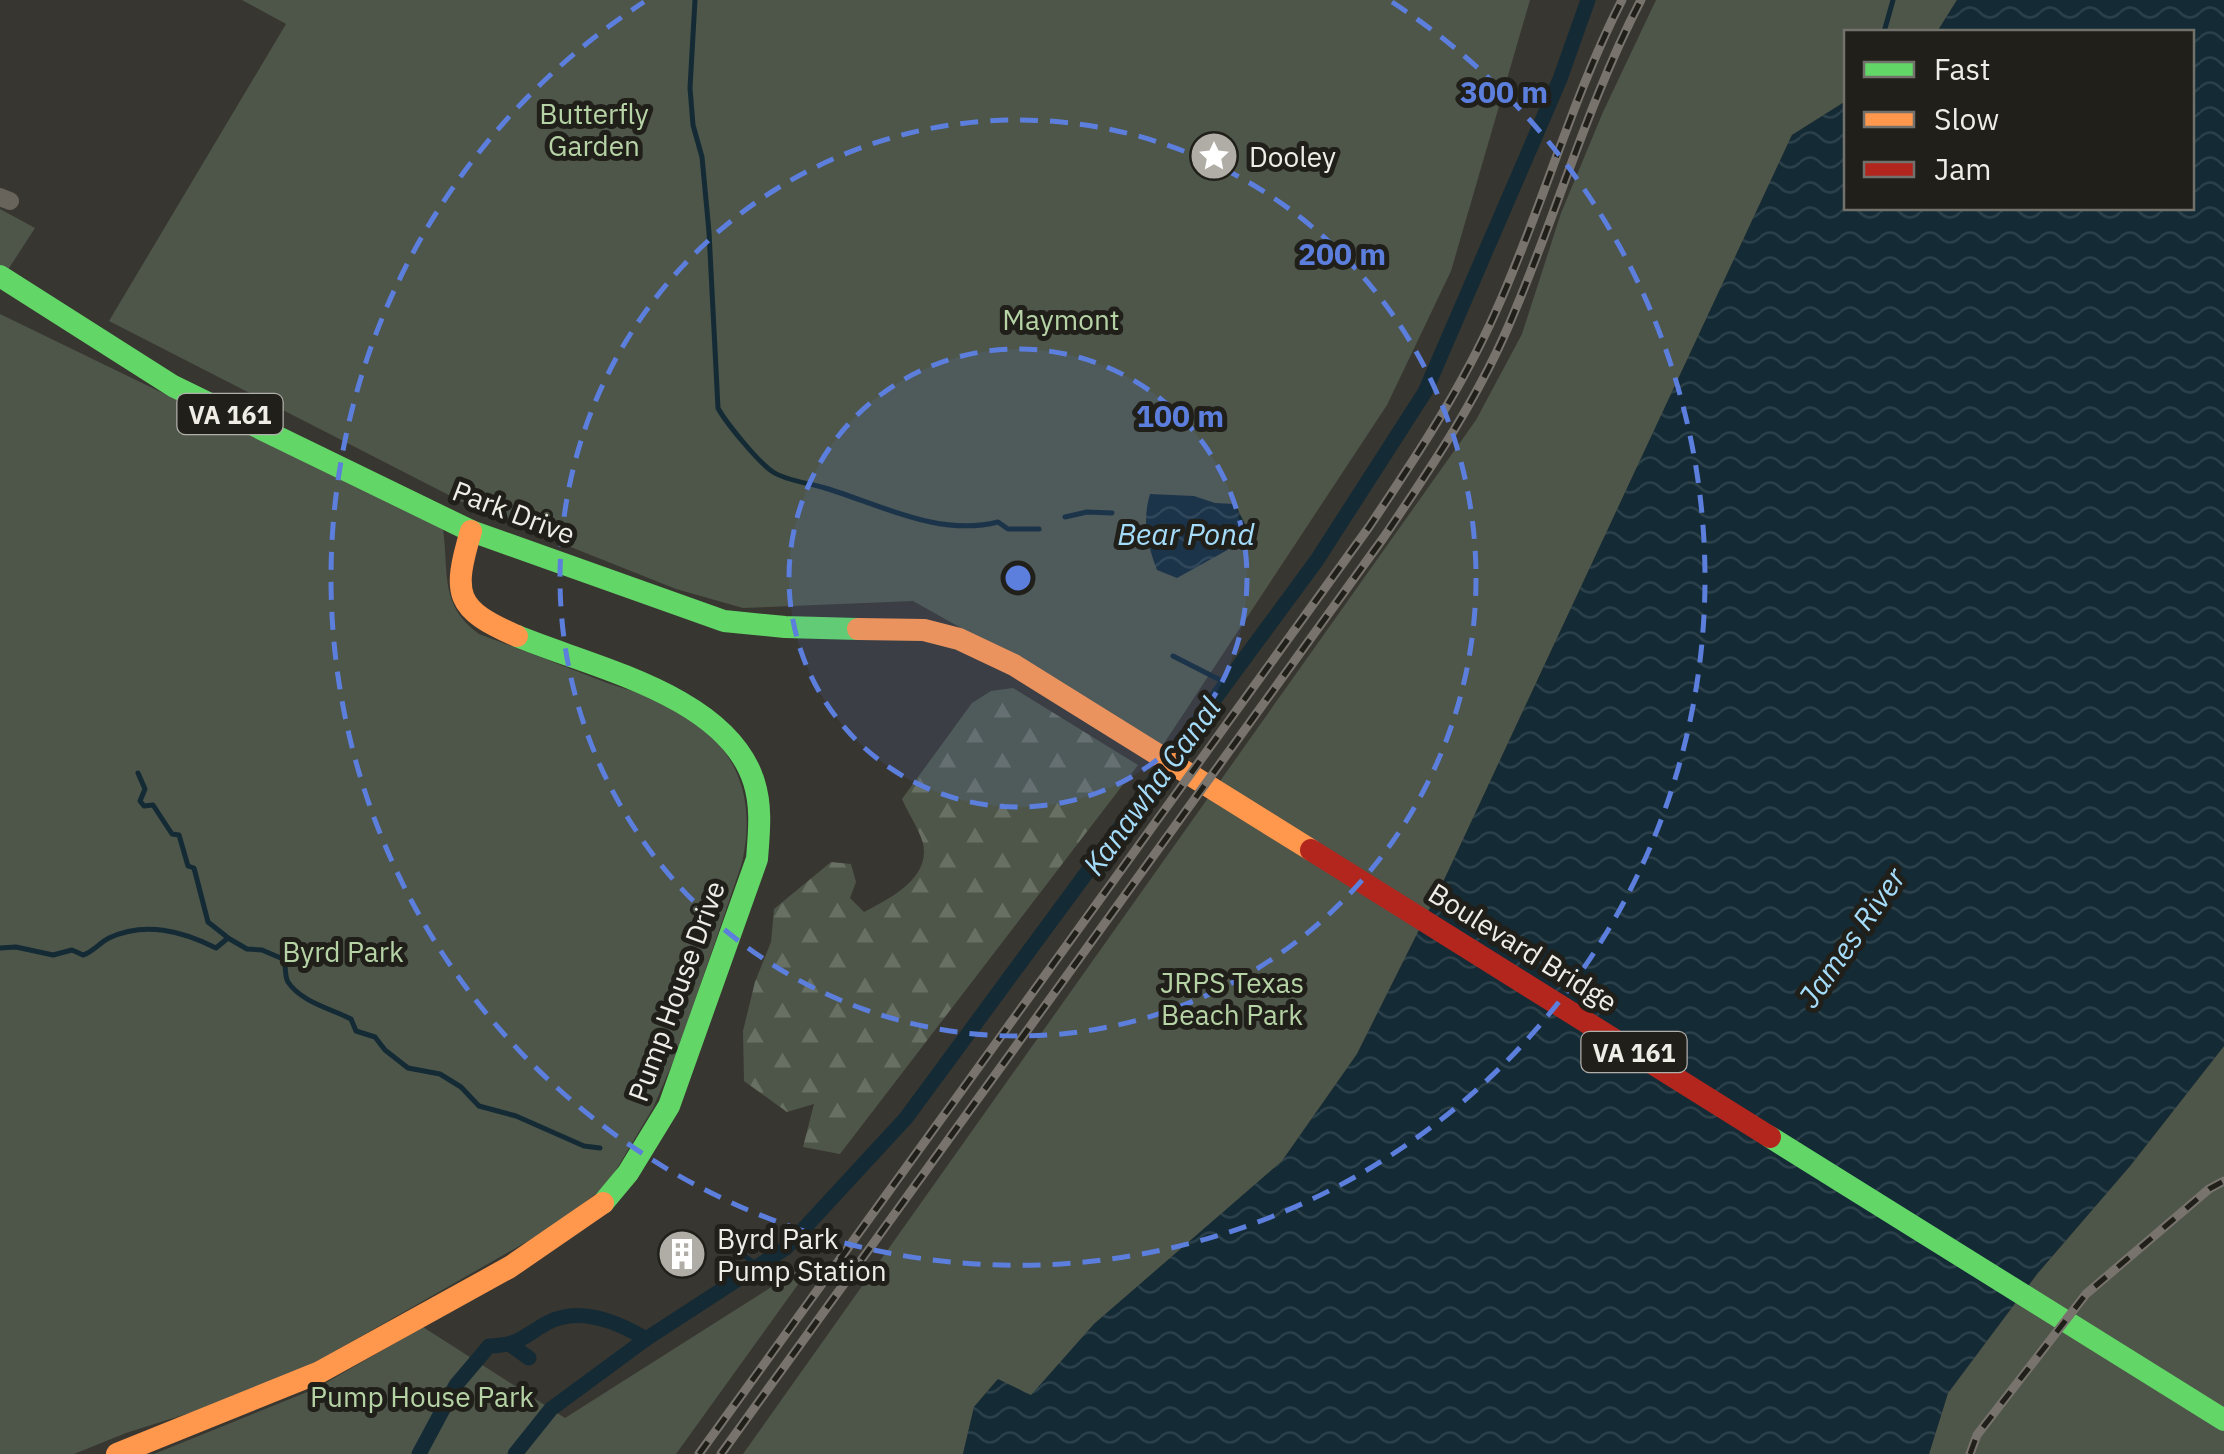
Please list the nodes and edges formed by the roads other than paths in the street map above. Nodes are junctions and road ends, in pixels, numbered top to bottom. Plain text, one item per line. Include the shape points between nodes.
1 (0, 276) edge
2 (471, 532) junction
3 (1044, 685) joint
4 (2224, 1420) edge
5 (117, 1454) edge

1 - 2 main road, Park Drive / VA 161 via 173,386
2 - 3 main road, Park Drive / VA 161 via 724,622 903,628 959,640
2 - 5 main road, Pump House Drive via 458,582 479,619 698,709 731,738 750,770 760,818 757,858 668,1106 606,1201 510,1267 320,1372
3 - 4 main road, Boulevard Bridge / VA 161

